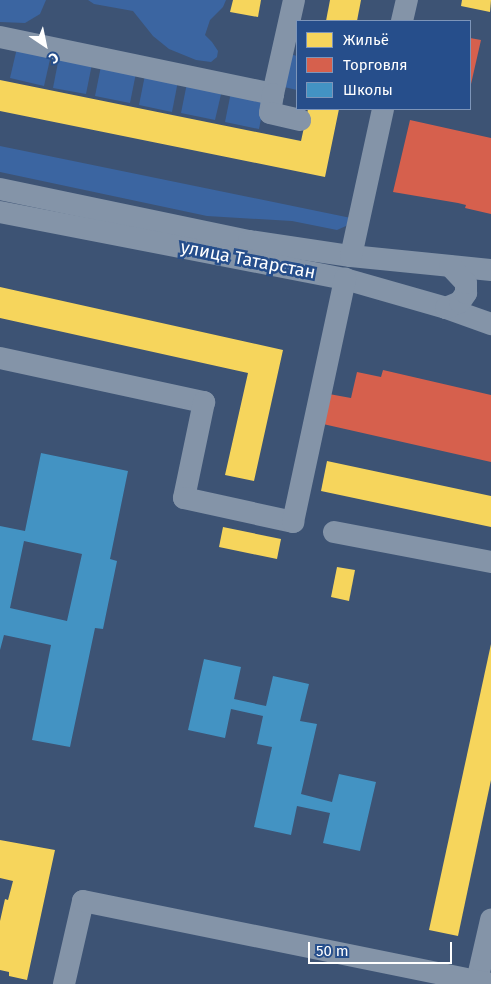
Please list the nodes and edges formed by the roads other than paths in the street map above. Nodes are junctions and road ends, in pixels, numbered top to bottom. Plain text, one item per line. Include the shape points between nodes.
1 (294, 0) edge
2 (407, 0) edge
3 (402, 20) edge
4 (0, 37) edge
5 (274, 94) junction
6 (383, 110) edge
7 (300, 120) dead end
8 (0, 189) edge
9 (0, 212) edge
10 (351, 256) junction
11 (450, 266) junction
12 (491, 270) edge
13 (345, 279) junction
14 (446, 308) junction
15 (491, 324) edge
16 (0, 358) edge
17 (334, 532) dead end
18 (491, 562) edge
19 (491, 920) edge
20 (484, 983) edge
21 (64, 984) edge

1 - 5 street
2 - 3 street
4 - 5 street
5 - 7 street via 270,113
6 - 10 street
8 - 10 street, улица Татарстан via 249,241
9 - 13 street, улица Татарстан
10 - 11 street, улица Татарстан
11 - 12 street, улица Татарстан
11 - 14 street via 466,283 466,293 460,302
13 - 14 street, улица Татарстан
13 - 16 street via 293,522 184,498 204,402
14 - 15 street, улица Татарстан
17 - 18 street
19 - 20 street
20 - 21 street via 82,901

